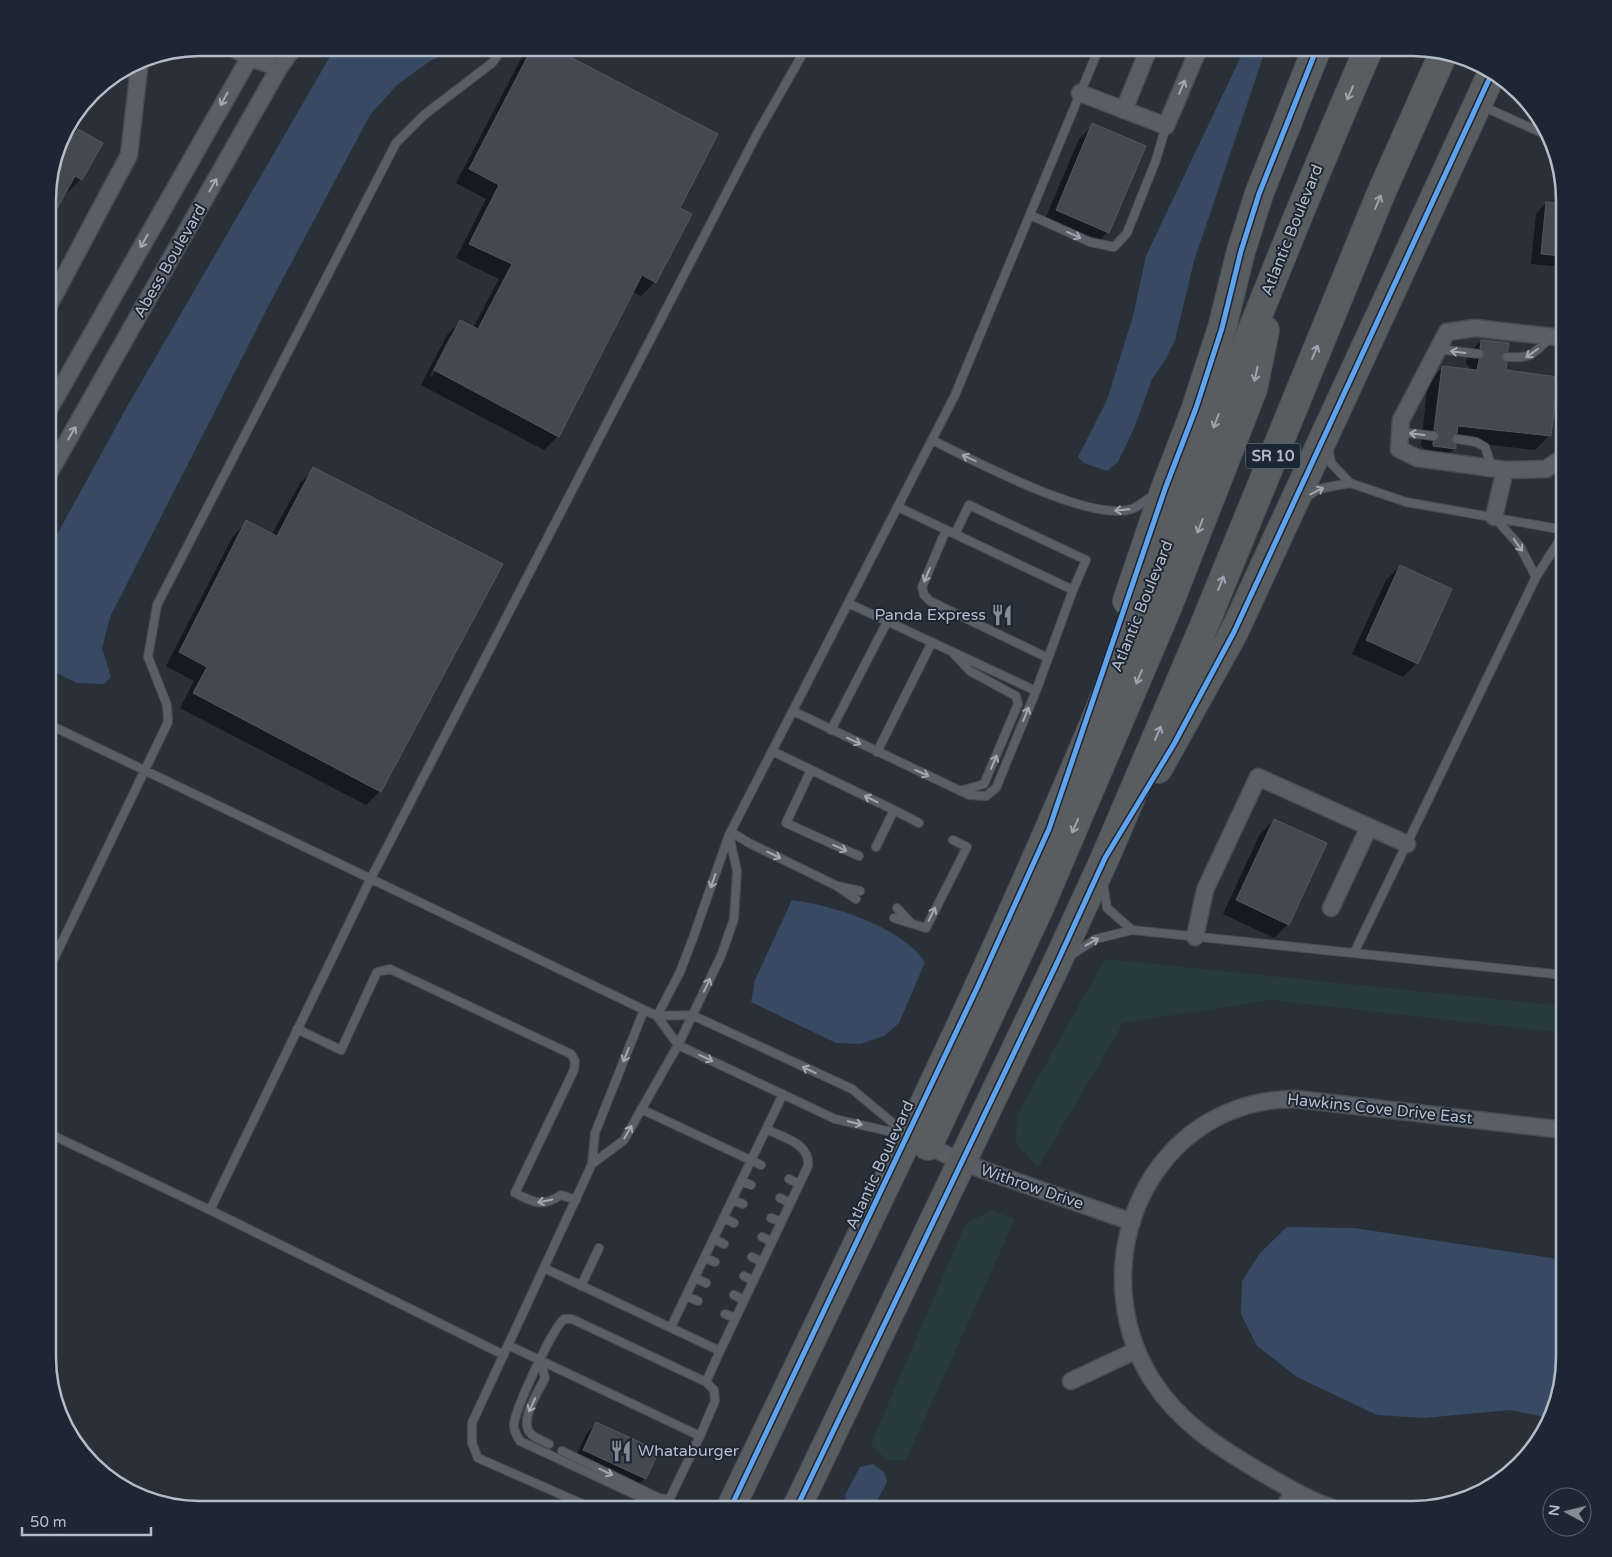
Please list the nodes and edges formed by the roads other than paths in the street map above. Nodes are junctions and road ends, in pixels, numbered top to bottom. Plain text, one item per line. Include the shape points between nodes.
1 (249, 57) edge
2 (260, 57) edge
3 (287, 57) edge
4 (496, 57) edge
5 (801, 57) edge
6 (1095, 57) edge
7 (1146, 57) edge
8 (1195, 57) edge
9 (1313, 57) edge
10 (1365, 57) edge
11 (1441, 59) edge
12 (279, 68) junction
13 (137, 71) edge
14 (1489, 79) edge
15 (1080, 93) junction
16 (1478, 105) junction
17 (1124, 110) junction
18 (1166, 126) junction
19 (1538, 131) edge
20 (1030, 215) junction
21 (1281, 258) junction
22 (57, 290) edge
23 (1556, 337) edge
24 (1556, 338) edge
25 (1438, 349) junction
26 (1479, 354) dead end
27 (1508, 357) dead end
28 (57, 395) edge
29 (1326, 430) junction
30 (1400, 432) junction
31 (1434, 436) dead end
32 (1457, 439) dead end
33 (932, 440) junction
34 (57, 460) edge
35 (1556, 462) edge
36 (1499, 469) junction
37 (1350, 483) junction
38 (1165, 489) junction
39 (898, 507) junction
40 (1289, 511) junction
41 (1494, 517) junction
42 (946, 530) junction
43 (1556, 530) edge
44 (955, 534) junction
45 (1556, 545) edge
46 (1536, 577) junction
47 (1073, 590) junction
48 (848, 604) junction
49 (887, 622) junction
50 (932, 642) junction
51 (950, 651) junction
52 (1048, 658) junction
53 (1036, 691) junction
54 (793, 712) junction
55 (57, 728) edge
56 (831, 730) junction
57 (772, 751) junction
58 (877, 752) junction
59 (811, 770) junction
60 (144, 771) junction
61 (960, 791) junction
62 (894, 810) junction
63 (919, 823) dead end
64 (1369, 827) junction
65 (1049, 829) junction
66 (730, 833) junction
67 (953, 840) dead end
68 (1406, 844) junction
69 (876, 847) dead end
70 (859, 856) dead end
71 (1104, 858) junction
72 (370, 880) junction
73 (837, 886) junction
74 (860, 891) dead end
75 (856, 899) dead end
76 (897, 908) dead end
77 (1331, 908) dead end
78 (894, 918) dead end
79 (911, 923) junction
80 (1132, 930) junction
81 (1195, 937) junction
82 (1354, 953) junction
83 (56, 954) edge
84 (1056, 965) junction
85 (1556, 974) edge
86 (644, 1010) junction
87 (692, 1015) junction
88 (658, 1016) junction
89 (297, 1029) junction
90 (678, 1045) junction
91 (783, 1094) junction
92 (641, 1109) junction
93 (766, 1129) junction
94 (1556, 1129) edge
95 (56, 1137) edge
96 (918, 1140) junction
97 (751, 1160) junction
98 (962, 1162) junction
99 (592, 1164) junction
100 (761, 1165) dead end
101 (789, 1179) dead end
102 (742, 1181) junction
103 (799, 1184) junction
104 (752, 1186) dead end
105 (780, 1198) dead end
106 (576, 1200) junction
107 (732, 1200) junction
108 (790, 1203) junction
109 (743, 1204) dead end
110 (210, 1210) junction
111 (724, 1218) junction
112 (771, 1218) dead end
113 (781, 1222) junction
114 (1132, 1222) junction
115 (734, 1223) dead end
116 (762, 1237) dead end
117 (714, 1239) junction
118 (772, 1242) junction
119 (724, 1244) dead end
120 (599, 1248) dead end
121 (752, 1257) dead end
122 (705, 1258) junction
123 (715, 1262) dead end
124 (762, 1262) junction
125 (544, 1268) junction
126 (744, 1276) dead end
127 (695, 1278) junction
128 (753, 1281) junction
129 (706, 1283) dead end
130 (581, 1286) junction
131 (686, 1296) junction
132 (734, 1296) dead end
133 (744, 1300) junction
134 (698, 1301) dead end
135 (725, 1314) dead end
136 (736, 1318) junction
137 (671, 1328) junction
138 (508, 1345) junction
139 (1137, 1350) junction
140 (720, 1351) junction
141 (504, 1354) junction
142 (540, 1360) junction
143 (1072, 1381) dead end
144 (706, 1382) junction
145 (700, 1436) junction
146 (549, 1444) dead end
147 (562, 1451) dead end
148 (1294, 1491) junction
149 (669, 1500) junction
150 (574, 1501) edge
151 (650, 1501) edge
152 (666, 1501) edge
153 (735, 1501) edge
154 (800, 1501) edge
155 (1288, 1501) edge
156 (1316, 1501) edge

1 -> 28 street, Abess Boulevard
2 - 12 street
3 - 12 street, Abess Boulevard
4 - 60 lane via 424,115 396,143 157,605 148,657 167,705 168,722
5 - 72 lane via 757,134
6 - 15 lane
7 - 17 street
18 -> 8 street
9 - 38 highway via 1259,194 1219,337
10 -> 21 highway, Atlantic Boulevard
71 -> 11 highway, SR 10 via 1204,626 1378,200
34 -> 12 street, Abess Boulevard
13 - 22 street via 129,155
14 - 16 highway
15 - 17 street
15 - 20 lane
16 - 19 lane
16 - 29 highway
17 - 18 street
20 -> 18 lane via 1090,242 1114,246 1127,233
20 - 33 lane via 955,395
21 -> 65 highway, Atlantic Boulevard via 1143,607
21 -> 96 highway via 1253,389 1168,606 1038,911
23 - 25 street via 1475,328 1447,332
24 -> 27 lane via 1525,358
26 -> 25 lane
25 - 30 street via 1400,420
29 - 37 lane via 1331,463
29 - 40 highway
31 -> 30 lane
30 - 36 street via 1399,449 1417,458
32 - 36 lane via 1485,447
38 -> 33 lane via 1131,509 1096,509 1062,499
33 - 39 lane
35 - 36 street via 1546,469
36 - 41 street
40 -> 37 lane via 1318,489
37 - 41 lane via 1406,502
38 - 65 highway
39 - 42 lane
39 - 48 lane
40 - 71 highway via 1234,632 1174,744
41 - 43 lane
41 -> 46 lane via 1519,545
42 - 44 lane
42 -> 52 lane via 922,587 924,596
44 - 47 lane
44 - 47 lane via 969,505 1086,560
45 - 46 lane
46 - 68 lane
47 - 52 lane
48 - 49 lane
48 - 54 lane
49 - 50 lane
49 - 56 lane
50 - 51 lane
50 - 58 lane
51 - 53 lane
61 -> 51 lane via 984,784 1018,704 1016,696 970,671
52 - 53 lane
61 -> 53 lane via 978,796 992,793
54 - 56 lane
54 - 57 lane
55 - 60 lane
56 -> 58 lane
57 - 59 lane
57 - 66 lane
58 -> 61 lane
62 -> 59 lane
59 -> 70 lane via 786,823
60 - 72 lane
60 - 83 lane
62 - 63 lane
62 - 69 lane
64 - 68 street
64 - 77 street
64 - 81 street via 1258,777 1205,890
65 - 96 highway, Atlantic Boulevard
66 -> 73 lane
87 -> 66 lane via 721,956 734,919 737,871
66 -> 88 lane via 686,955
79 -> 67 lane via 926,928 967,847
68 - 82 lane
71 - 80 lane via 1103,890 1107,908
71 - 84 highway, SR 10
72 - 86 lane
72 - 89 lane
73 - 74 lane
73 - 75 lane
76 - 79 lane
78 - 79 lane
80 - 81 lane
84 -> 80 lane via 1096,939
81 - 82 lane
82 - 85 lane
84 - 98 highway, SR 10
86 - 88 lane
86 -> 99 lane via 595,1133
87 - 88 lane
87 - 90 lane
96 -> 87 lane via 852,1090
88 - 90 lane
106 -> 89 lane via 561,1195 546,1203 536,1202 515,1193 574,1070 575,1061 571,1054 390,968 377,972 341,1050
89 - 110 lane
90 -> 91 lane
90 - 92 lane
91 - 93 lane
91 -> 96 lane via 835,1119
92 - 97 lane
99 -> 92 lane via 624,1140
93 - 97 lane
93 - 103 lane via 804,1148 809,1156
94 - 114 street, Hawkins Cove Drive East via 1296,1099 1247,1104 1202,1124 1177,1145 1156,1170
95 - 110 lane
96 - 98 street, Withrow Drive
96 - 153 highway, Atlantic Boulevard
97 - 100 lane
97 - 102 lane
98 - 114 street, Withrow Drive
98 - 154 highway, SR 10
99 - 106 lane
101 - 103 lane
102 - 104 lane
102 - 107 lane
103 - 108 lane
105 - 108 lane
106 - 125 lane
107 - 109 lane
107 - 111 lane
108 - 113 lane
110 - 141 lane
111 - 115 lane
111 - 117 lane
112 - 113 lane
113 - 118 lane
114 - 139 street, Hawkins Cove Drive East via 1126,1245 1124,1276 1126,1307
116 - 118 lane
117 - 119 lane
117 - 122 lane
118 - 124 lane
120 - 130 lane
121 - 124 lane
122 - 123 lane
122 - 127 lane
124 - 128 lane
125 - 130 lane
125 - 138 lane
126 - 128 lane
127 - 129 lane
127 - 131 lane
128 - 133 lane
130 - 137 lane
131 - 134 lane
131 - 137 lane
132 - 133 lane
133 - 136 lane
135 - 136 lane
136 - 140 lane
137 - 140 lane
138 - 141 lane
138 - 142 lane
139 - 143 street
139 - 148 street, Hawkins Cove Drive East via 1162,1395 1182,1418 1214,1444
140 - 144 lane
141 - 150 lane via 472,1423 472,1443 478,1458
142 - 144 lane via 558,1325 564,1319 572,1319
142 - 145 lane
142 -> 146 lane via 545,1378 526,1425 531,1434
142 - 151 lane via 514,1420 520,1441
144 - 145 lane via 714,1390 716,1401
145 - 149 lane
147 -> 149 lane
148 - 155 street
148 - 156 street, Hawkins Cove Drive East
149 - 152 lane

